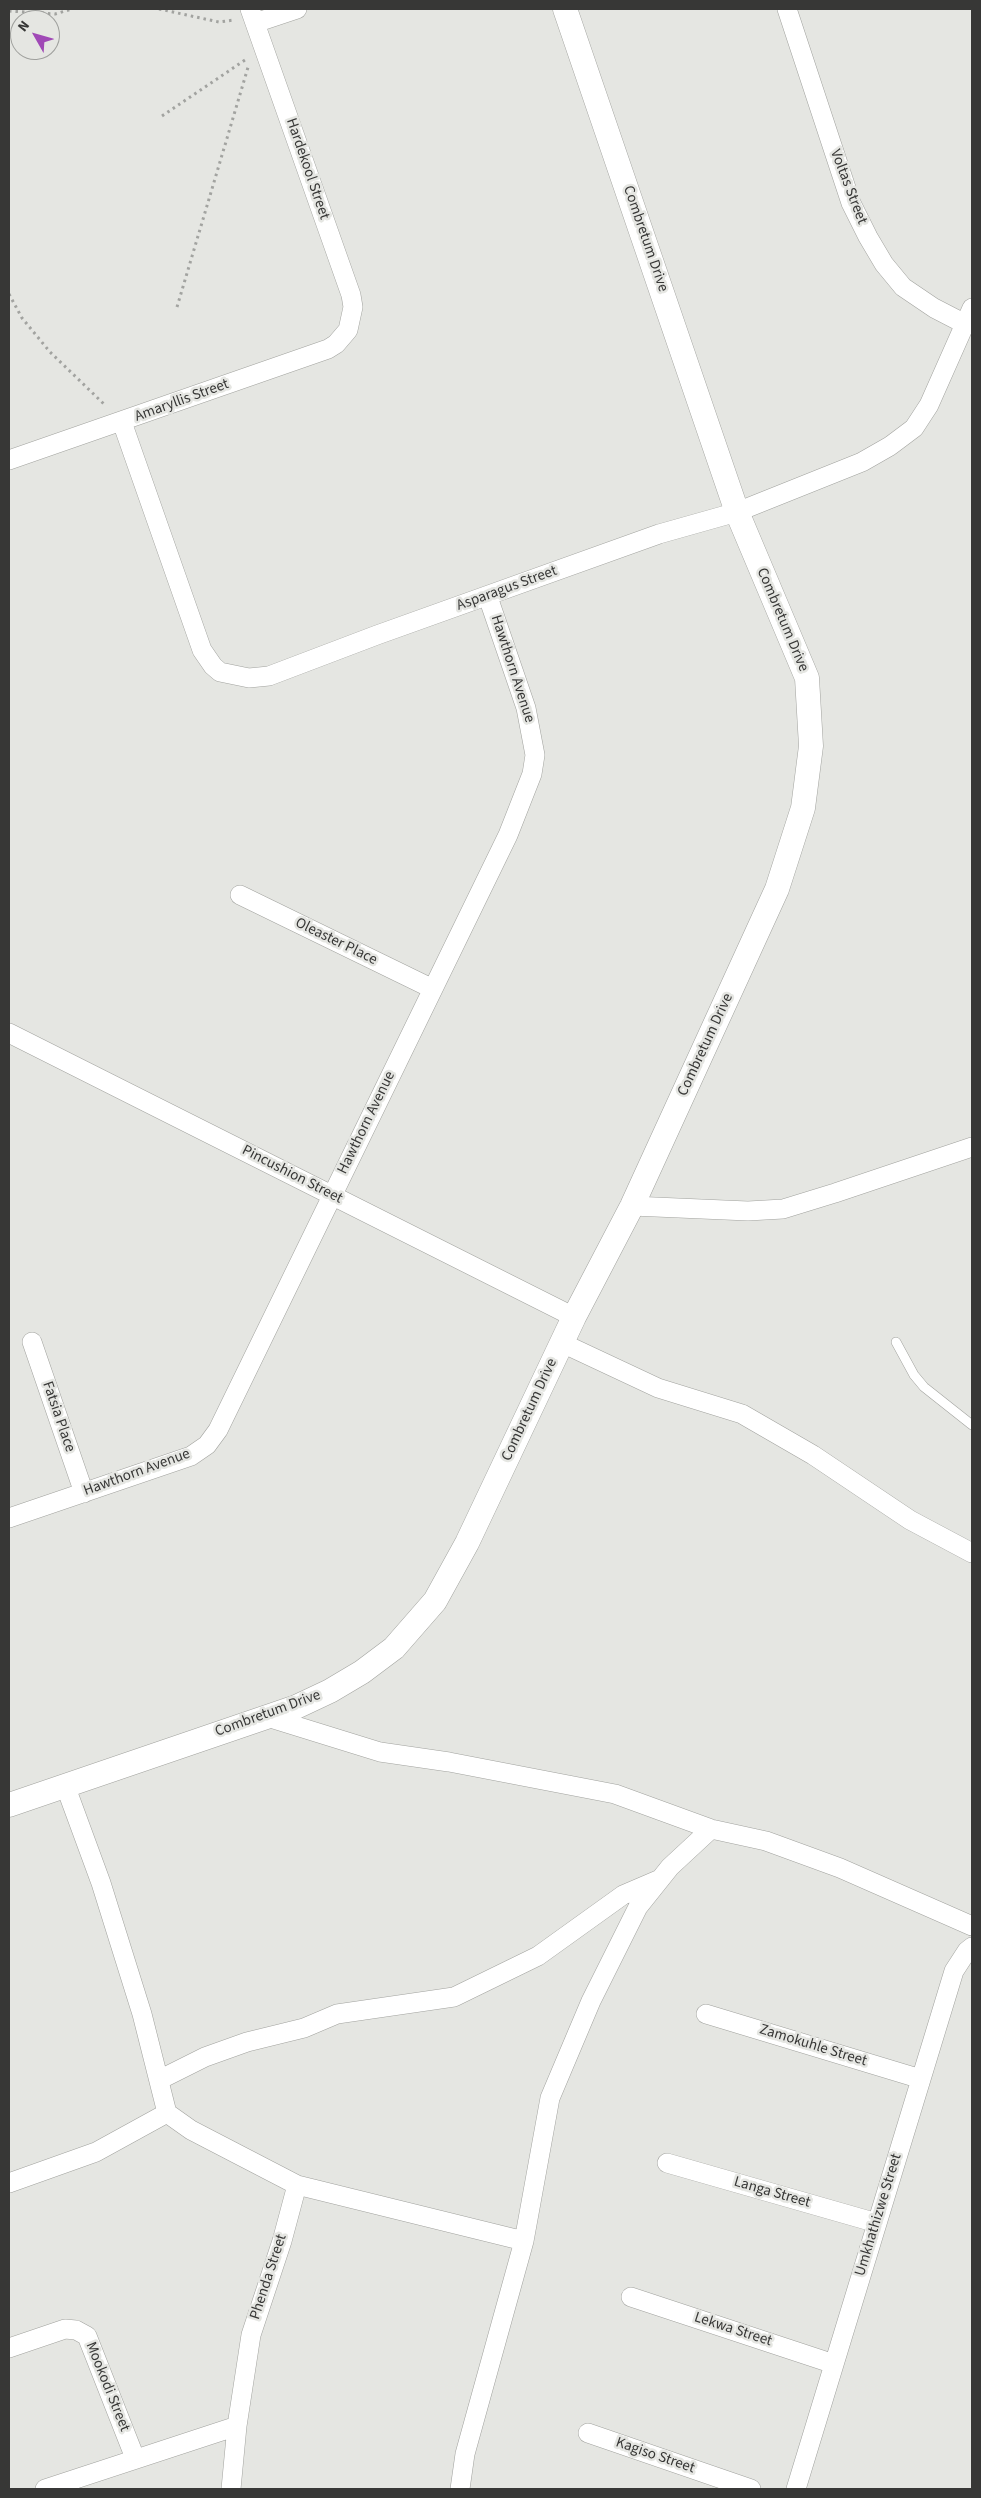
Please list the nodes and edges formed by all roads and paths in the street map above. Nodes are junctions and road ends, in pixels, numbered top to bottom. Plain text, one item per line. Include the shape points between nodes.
1 (72, 9) edge
2 (159, 9) edge
3 (297, 9) edge
4 (565, 9) edge
5 (787, 9) edge
6 (9, 11) edge
7 (253, 16) edge
8 (162, 116) dead end
9 (9, 294) edge
10 (176, 307) dead end
11 (968, 316) edge
12 (348, 330) joint
13 (122, 422) junction
14 (9, 460) edge
15 (737, 512) junction
16 (488, 597) junction
17 (240, 895) dead end
18 (433, 989) junction
19 (9, 1034) edge
20 (972, 1147) edge
21 (333, 1195) junction
22 (632, 1206) junction
23 (574, 1317) junction
24 (32, 1342) dead end
25 (896, 1342) dead end
26 (562, 1343) junction
27 (972, 1425) edge
28 (84, 1492) junction
29 (9, 1518) edge
30 (972, 1553) edge
31 (267, 1717) junction
32 (65, 1785) junction
33 (9, 1805) edge
34 (711, 1829) junction
35 (661, 1879) junction
36 (972, 1926) edge
37 (972, 1947) edge
38 (706, 2014) dead end
39 (921, 2078) junction
40 (159, 2080) junction
41 (167, 2113) junction
42 (667, 2163) dead end
43 (9, 2183) edge
44 (297, 2185) junction
45 (877, 2223) junction
46 (524, 2241) junction
47 (631, 2296) dead end
48 (9, 2348) edge
49 (834, 2364) junction
50 (237, 2426) junction
51 (588, 2432) dead end
52 (135, 2458) junction
53 (45, 2489) edge
54 (231, 2489) edge
55 (460, 2489) edge
56 (751, 2489) edge
57 (796, 2489) edge

1 - 6 path via 55,14
2 - 7 path via 219,22
3 - 7 street
4 - 15 street, Combretum Drive
5 - 11 street, Voltas Street via 851,203 868,237 903,287 934,308
7 - 12 street, Hardekool Street via 351,295 353,307
8 - 10 path via 252,55
9 - 13 path via 22,318 50,352
11 - 15 street, Asparagus Street via 930,404 914,428 862,462
12 - 13 street, Amaryllis Street via 328,349
13 - 14 street, Amaryllis Street
13 - 16 street, Asparagus Street via 202,650 220,672 249,678 269,676
15 - 16 street, Asparagus Street via 659,534
15 - 22 street, Combretum Drive via 807,678 811,746 803,808 777,888
16 - 18 street, Hawthorn Avenue via 519,682 535,755 532,774 508,834
17 - 18 street, Oleaster Place
18 - 21 street, Hawthorn Avenue
19 - 21 street, Pincushion Street
20 - 22 street via 783,1209 748,1211
21 - 23 street, Pincushion Street
21 - 28 street, Hawthorn Avenue via 218,1430 207,1445 176,1462
22 - 23 street, Combretum Drive
23 - 26 street, Combretum Drive
24 - 28 street, Fatsia Place
25 - 27 lane via 924,1387
26 - 30 street via 658,1388 742,1414 910,1520
26 - 31 street, Combretum Drive via 467,1543 435,1601 394,1648 362,1672 313,1699
28 - 29 street, Hawthorn Avenue
31 - 32 street, Combretum Drive
31 - 34 street via 380,1752 615,1794
32 - 33 street, Combretum Drive
32 - 40 street via 107,1902
34 - 35 street
34 - 36 street via 766,1841 840,1868
35 - 40 street via 623,1895 538,1956 454,1997 338,2014 304,2028 247,2042 205,2057
35 - 46 street via 638,1907 591,2001 550,2098
37 - 39 street, Umkhathizwe Street via 954,1971
38 - 39 street, Zamokuhle Street
39 - 45 street, Umkhathizwe Street
40 - 41 street
41 - 43 street via 96,2152
41 - 44 street via 191,2130
42 - 45 street, Langa Street
44 - 46 street
44 - 50 street, Phenda Street via 251,2335
45 - 49 street, Umkhathizwe Street
46 - 55 street via 465,2454
47 - 49 street, Lekwa Street
48 - 52 street, Mookodi Street via 64,2329 76,2330 87,2336
49 - 57 street, Umkhathizwe Street
50 - 52 street
50 - 54 street, Phenda Street
51 - 56 street, Kagiso Street
52 - 53 street

